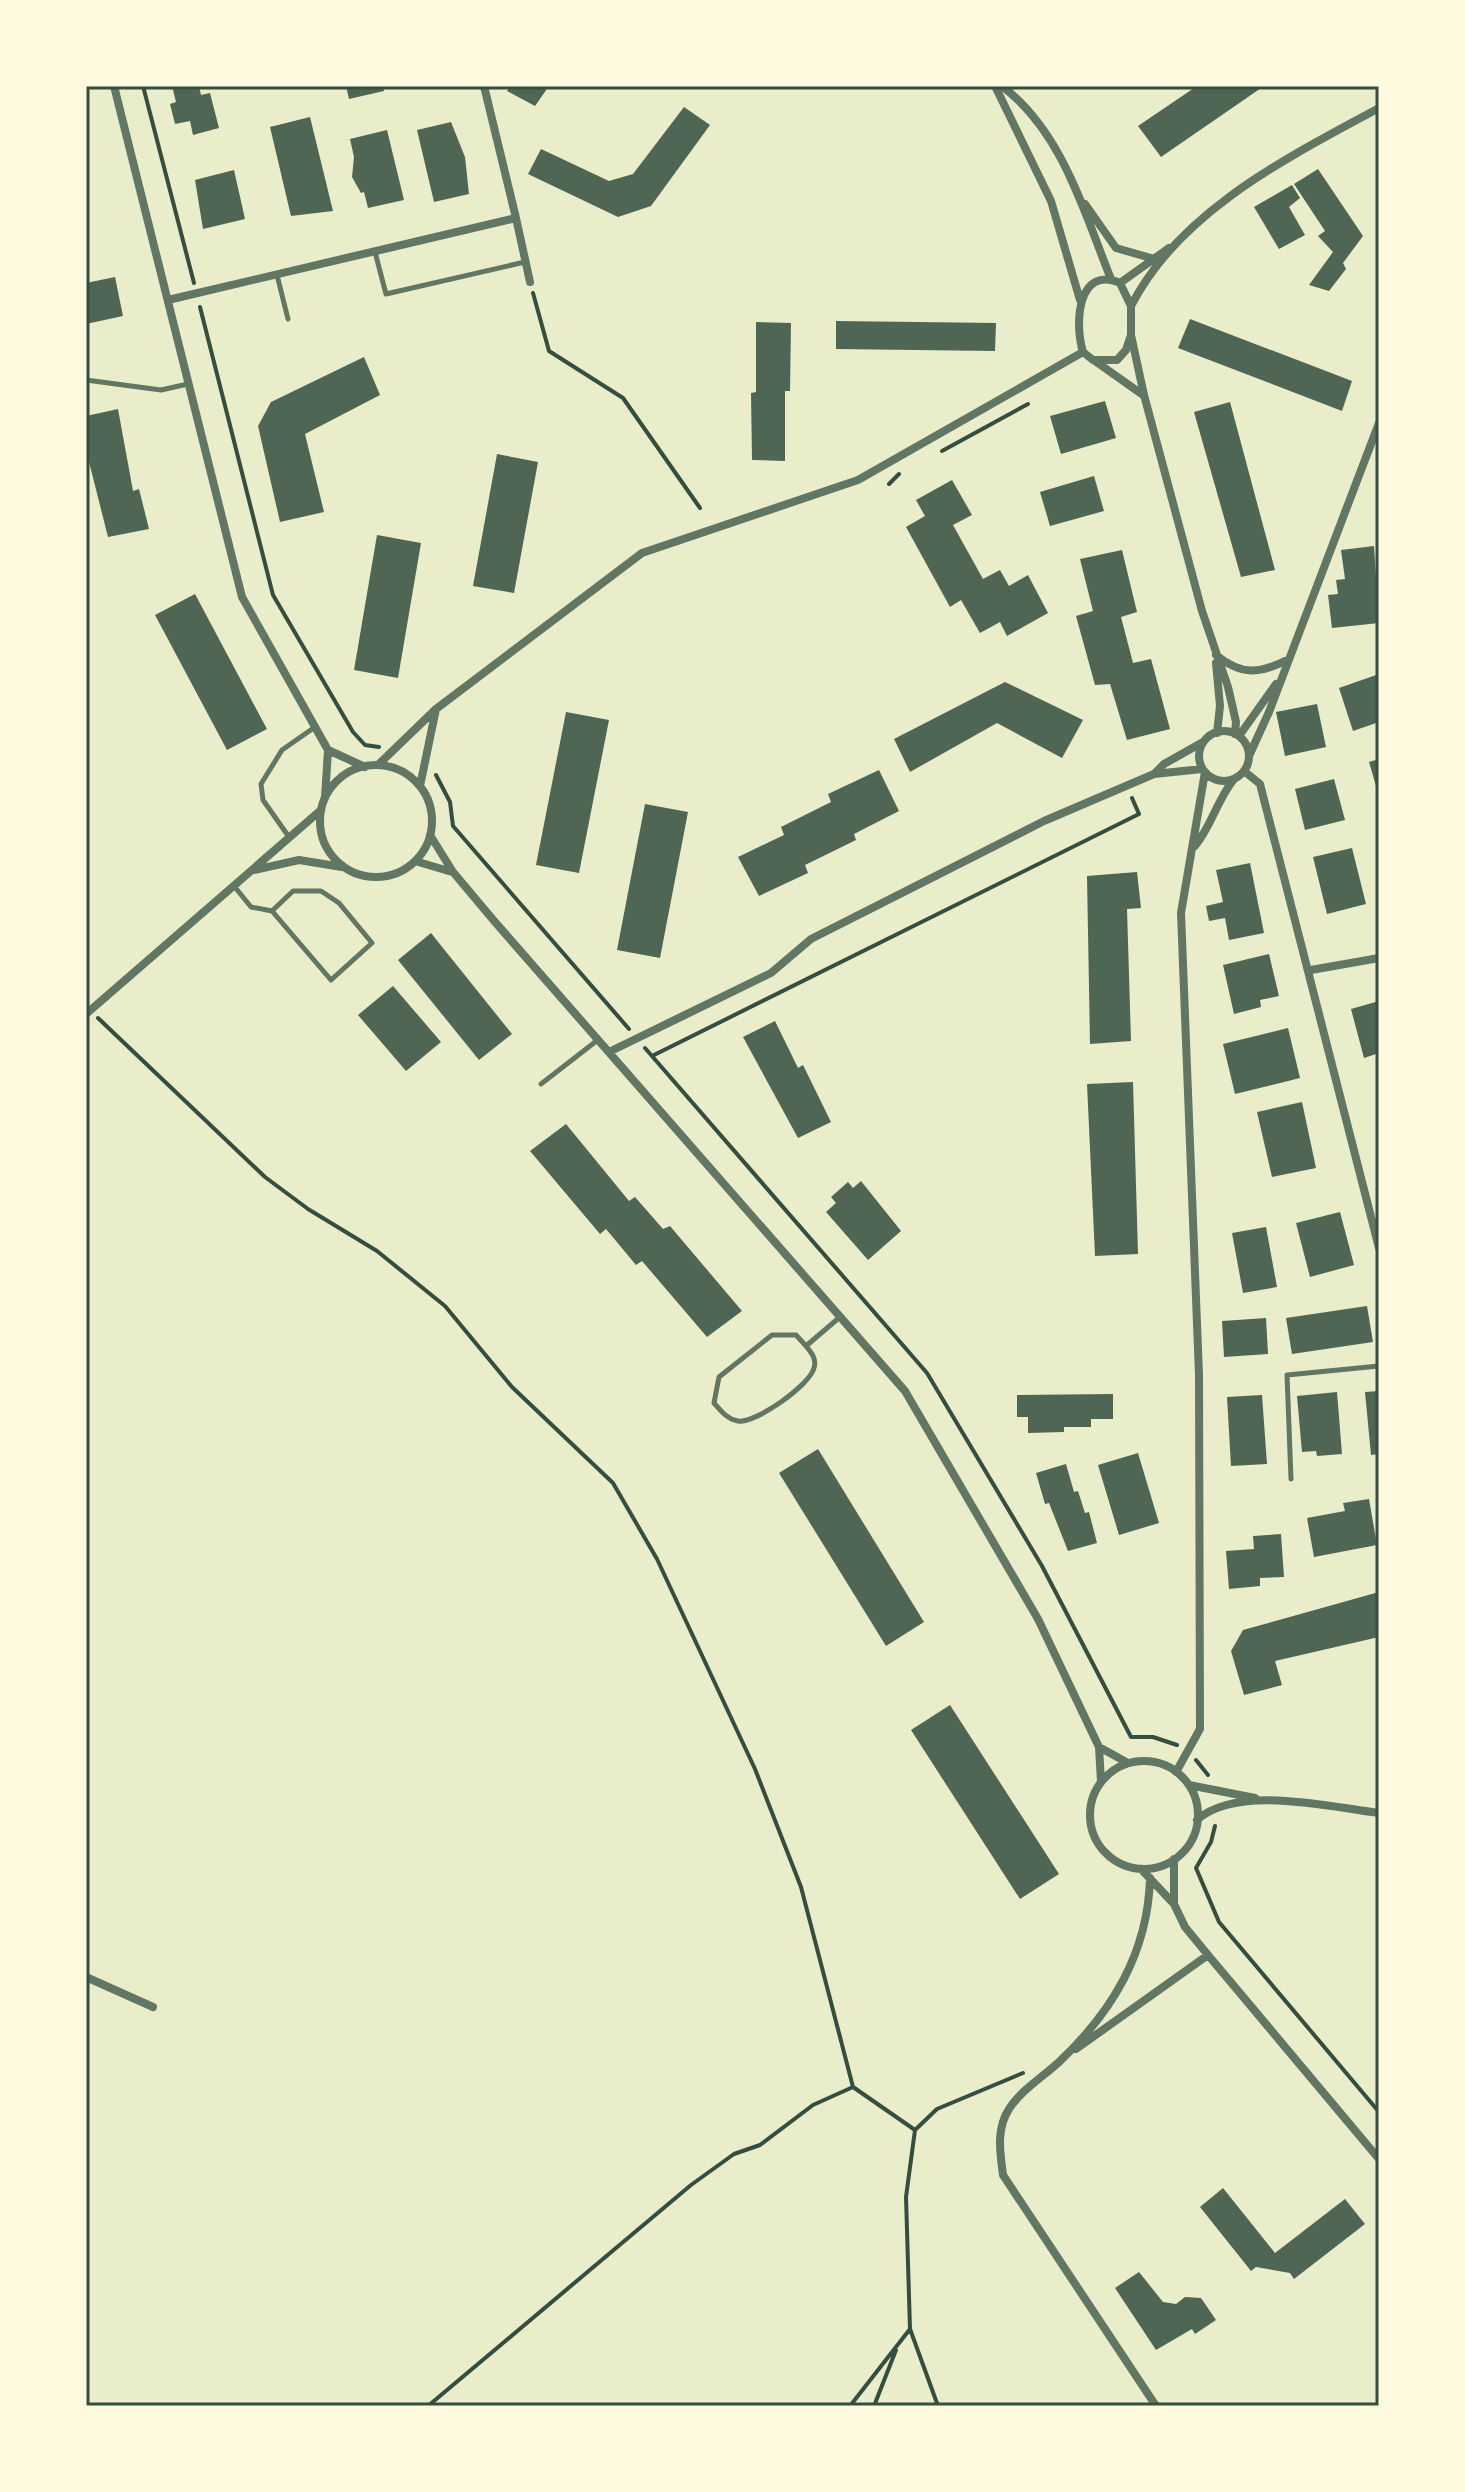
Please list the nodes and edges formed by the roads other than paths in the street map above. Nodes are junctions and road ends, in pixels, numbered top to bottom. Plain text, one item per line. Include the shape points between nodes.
1 (114, 86) edge
2 (484, 86) edge
3 (995, 86) edge
4 (1002, 86) edge
5 (1379, 108) edge
6 (1075, 190) junction
7 (516, 218) junction
8 (1173, 246) junction
9 (375, 251) junction
10 (1151, 258) junction
11 (526, 262) junction
12 (277, 274) junction
13 (1116, 281) junction
14 (530, 282) road end
15 (168, 300) junction
16 (1080, 302) junction
17 (1131, 306) junction
18 (288, 319) dead end
19 (1131, 335) junction
20 (1083, 352) junction
21 (1093, 360) junction
22 (86, 380) edge
23 (189, 383) junction
24 (1144, 395) junction
25 (1379, 423) edge
26 (1373, 441) junction
27 (1379, 450) edge
28 (1215, 654) junction
29 (1289, 659) junction
30 (1279, 680) junction
31 (436, 709) junction
32 (315, 727) junction
33 (1217, 733) junction
34 (1237, 735) junction
35 (1204, 742) junction
36 (328, 750) junction
37 (1249, 756) junction
38 (378, 765) junction
39 (365, 767) junction
40 (1204, 771) junction
41 (1244, 771) junction
42 (1154, 774) junction
43 (1234, 779) junction
44 (420, 786) junction
45 (325, 798) junction
46 (321, 810) junction
47 (430, 835) junction
48 (290, 838) junction
49 (1195, 846) junction
50 (415, 861) junction
51 (345, 868) junction
52 (250, 872) junction
53 (453, 872) junction
54 (234, 886) junction
55 (272, 911) junction
56 (1379, 958) edge
57 (1311, 970) junction
58 (87, 1010) edge
59 (600, 1039) junction
60 (611, 1051) junction
61 (541, 1084) dead end
62 (1379, 1248) edge
63 (841, 1317) junction
64 (806, 1346) junction
65 (1379, 1366) edge
66 (1291, 1479) dead end
67 (1099, 1747) junction
68 (1128, 1763) junction
69 (1176, 1772) junction
70 (1101, 1782) junction
71 (1189, 1785) junction
72 (1264, 1800) junction
73 (1379, 1813) edge
74 (1197, 1820) junction
75 (1174, 1859) junction
76 (1141, 1869) junction
77 (1150, 1878) junction
78 (1174, 1904) junction
79 (1208, 1955) junction
80 (86, 1977) edge
81 (153, 2007) dead end
82 (1063, 2059) junction
83 (1379, 2159) edge
84 (1156, 2406) edge

1 - 15 street
2 - 7 street
3 - 16 street via 1051,201
4 - 6 street via 1029,106 1060,153
5 - 8 street via 1278,163
6 - 10 street via 1116,248
6 - 13 street
7 - 9 street
7 - 11 street
8 - 10 street
8 - 17 street
9 - 11 lane via 386,294
9 - 12 street
10 - 13 street
11 - 14 street
12 - 15 street
12 - 18 lane
13 - 16 street via 1097,279
13 - 17 street
15 - 23 street
16 - 20 street
17 - 19 street
19 - 21 street via 1117,360
19 - 24 street
20 - 21 street
20 - 31 street via 858,480 642,553
21 - 24 street
22 - 23 lane via 161,390
23 - 32 street via 242,597
24 - 28 street
25 - 26 street
26 - 27 street
26 - 29 street
28 - 29 street via 1231,667 1249,672
28 - 33 street
28 - 34 street
29 - 30 street
30 - 34 street
30 - 37 street
31 - 38 street
31 - 44 street
32 - 36 street
32 - 48 lane via 282,750 261,784 263,800
33 - 34 street
33 - 35 street
34 - 37 street
35 - 40 street via 1199,753
35 - 42 street
36 - 39 street
36 - 45 street
37 - 41 street
38 - 39 street
38 - 44 street via 408,775
39 - 45 street via 342,777
40 - 42 street
40 - 43 street via 1215,780
40 - 49 street
41 - 43 street
41 - 57 street via 1260,784
42 - 60 street via 1044,821 811,939 771,973
43 - 49 street
44 - 47 street via 432,815
45 - 46 street
46 - 48 street
46 - 51 street via 324,843
47 - 50 street
47 - 53 street
48 - 52 street
49 - 69 street via 1181,913 1199,1375 1200,1729
50 - 51 street via 381,877
50 - 53 street
51 - 52 street via 299,860
52 - 54 street
53 - 59 street
54 - 55 lane via 251,907
54 - 58 street
55 - 55 lane via 331,980 372,943 339,903 321,891 293,891
56 - 57 street
57 - 62 street
59 - 60 street
59 - 61 lane
60 - 63 street
63 - 64 lane
63 - 67 street via 922,1418 1038,1619
64 - 64 lane via 796,1335 772,1335 719,1377 714,1403 724,1416 740,1422 759,1418 814,1369 814,1355
65 - 66 lane via 1287,1375
67 - 68 street
67 - 70 street
68 - 69 street via 1145,1761
68 - 70 street
69 - 71 street
70 - 76 street via 1090,1813 1098,1845 1110,1857
71 - 72 street
71 - 74 street
72 - 73 street
72 - 74 street via 1235,1802
74 - 75 street via 1194,1835
75 - 76 street
75 - 78 street
76 - 77 street
77 - 78 street
77 - 82 street via 1145,1923 1131,1968 1106,2011
78 - 79 street
79 - 82 street
79 - 83 street
80 - 81 street
82 - 84 street via 1009,2109 998,2141 1003,2175

